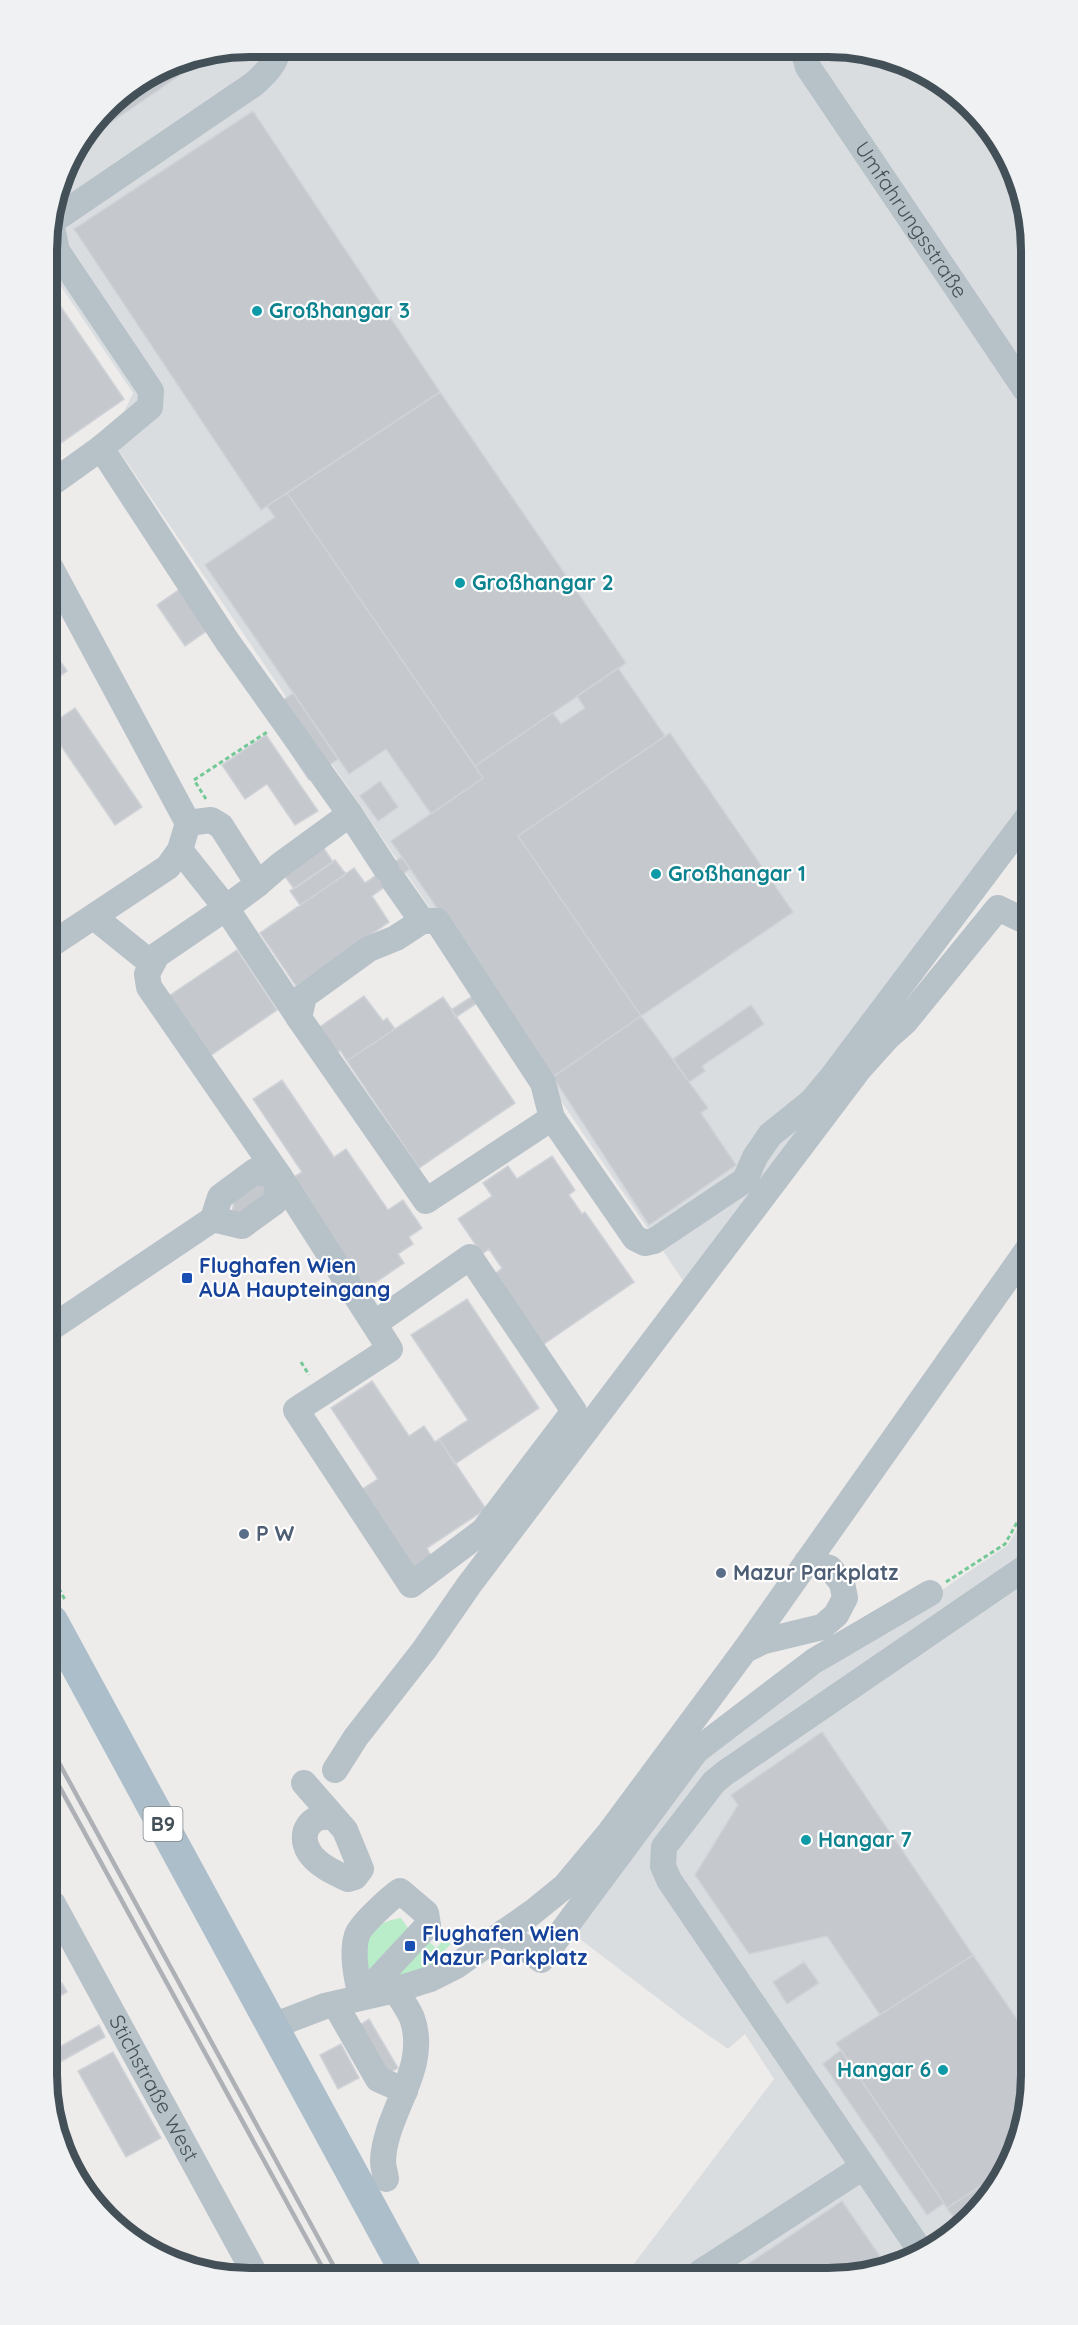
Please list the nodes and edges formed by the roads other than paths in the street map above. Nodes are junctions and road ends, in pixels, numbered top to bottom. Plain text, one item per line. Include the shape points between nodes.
1 (276, 57) edge
2 (805, 57) edge
3 (60, 216) edge
4 (57, 251) edge
5 (1021, 383) edge
6 (102, 448) junction
7 (57, 480) edge
8 (57, 580) edge
9 (350, 814) junction
10 (1021, 817) edge
11 (188, 823) junction
12 (180, 850) junction
13 (258, 884) junction
14 (226, 908) junction
15 (94, 917) junction
16 (1021, 919) edge
17 (422, 921) junction
18 (57, 941) edge
19 (151, 963) junction
20 (299, 1018) junction
21 (552, 1118) junction
22 (280, 1177) junction
23 (213, 1219) junction
24 (1021, 1259) edge
25 (57, 1324) edge
26 (374, 1324) junction
27 (807, 1562) junction
28 (1021, 1570) edge
29 (930, 1593) road end
30 (57, 1630) edge
31 (745, 1650) junction
32 (335, 1770) dead end
33 (304, 1782) dead end
34 (334, 1818) dead end
35 (57, 1911) edge
36 (504, 1932) junction
37 (395, 1990) junction
38 (335, 2004) junction
39 (273, 2026) junction
40 (405, 2091) junction
41 (863, 2167) junction
42 (386, 2179) dead end
43 (916, 2246) edge
44 (252, 2268) edge
45 (404, 2268) edge
46 (707, 2268) edge

1 - 3 street via 254,84
2 - 5 street, Umfahrungsstraße via 808,67
4 - 6 street via 151,391 150,407
6 - 7 street
6 - 9 street via 227,641
8 - 11 street
9 - 13 street
9 - 17 street
10 - 21 street via 832,1077 811,1102 770,1135 745,1180 654,1241 645,1243 635,1238
11 - 12 street
11 - 13 street via 211,820 221,826
12 - 14 street
12 - 15 street via 168,867
13 - 14 street
14 - 19 street
14 - 20 street
15 - 18 street
15 - 19 street
16 - 32 street via 998,908 905,1022 860,1068 475,1576
17 - 20 street via 369,949 304,996
17 - 21 street via 438,921 543,1083
19 - 22 street via 147,974 149,987
20 - 21 street via 426,1202
22 - 23 street via 255,1171 220,1197
22 - 23 street via 275,1202 242,1226
22 - 26 street
23 - 25 street
24 - 27 street
26 - 26 street via 470,1257 574,1410 483,1531 411,1585 296,1410 390,1349
27 - 31 street
27 - 31 street via 830,1568 842,1583 845,1598 836,1615 822,1628 764,1641
28 - 41 street via 725,1773 664,1847 663,1866 669,1880
29 - 36 street via 814,1661 696,1751 541,1960
30 - 39 main road, B9
31 - 36 street via 595,1851 565,1886
33 - 34 street
35 - 44 street, Stichstraße West
36 - 37 street via 456,1966
37 - 38 street
37 - 40 street via 411,2018 417,2043
38 - 39 street
38 - 40 street via 378,2079
39 - 45 main road, B9
40 - 42 street via 389,2133 383,2161
41 - 43 street
41 - 46 street

